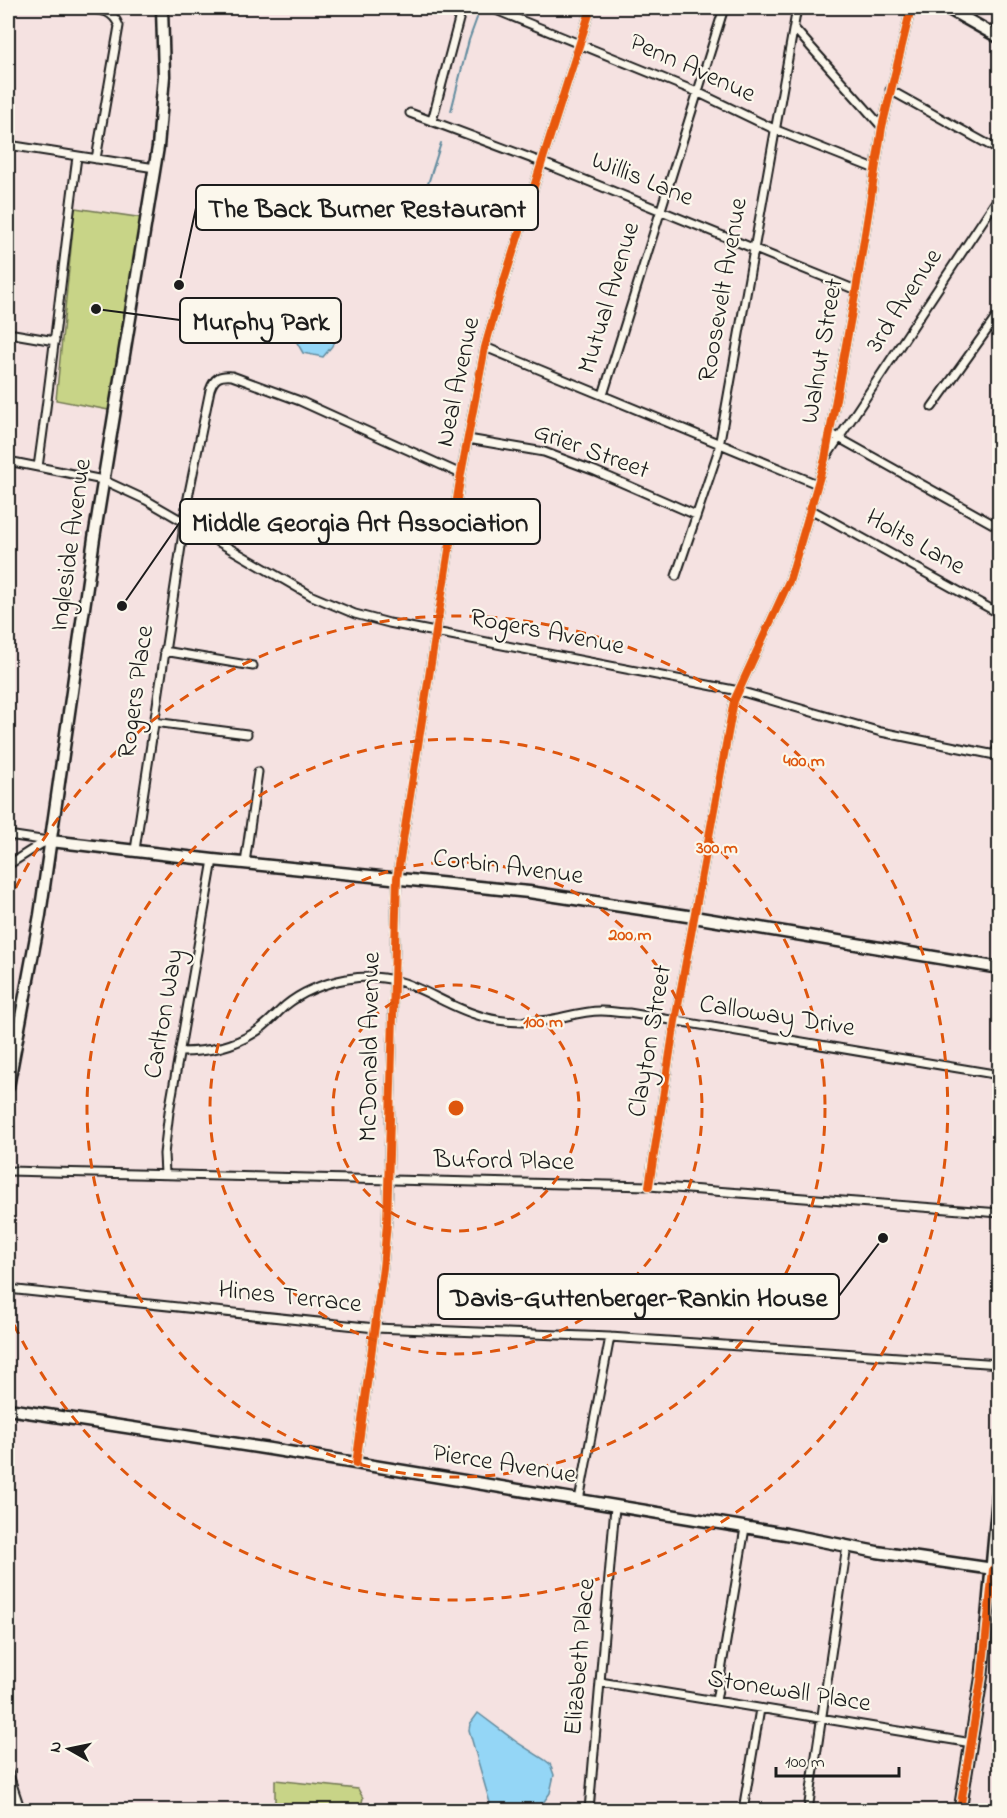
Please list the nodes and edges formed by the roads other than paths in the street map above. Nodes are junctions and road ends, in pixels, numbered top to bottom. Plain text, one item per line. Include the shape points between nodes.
1 (81, 8) edge
2 (162, 8) edge
3 (462, 8) edge
4 (490, 8) edge
5 (591, 8) edge
6 (724, 8) edge
7 (797, 8) edge
8 (911, 8) edge
9 (947, 8) edge
10 (794, 28) junction
11 (999, 38) edge
12 (580, 43) junction
13 (890, 90) junction
14 (698, 92) junction
15 (410, 113) dead end
16 (432, 121) junction
17 (882, 127) junction
18 (774, 129) junction
19 (8, 145) edge
20 (999, 151) edge
21 (77, 157) junction
22 (96, 159) junction
23 (542, 162) junction
24 (155, 168) junction
25 (875, 168) junction
26 (999, 195) edge
27 (659, 209) junction
28 (753, 249) junction
29 (856, 290) junction
30 (999, 312) edge
31 (992, 322) junction
32 (999, 328) edge
33 (8, 333) edge
34 (55, 341) junction
35 (485, 347) junction
36 (603, 395) junction
37 (932, 407) dead end
38 (830, 433) junction
39 (839, 438) junction
40 (468, 439) junction
41 (719, 444) junction
42 (825, 459) junction
43 (8, 461) edge
44 (38, 467) junction
45 (461, 474) junction
46 (103, 480) junction
47 (817, 484) junction
48 (810, 509) junction
49 (696, 515) junction
50 (183, 522) junction
51 (999, 528) edge
52 (676, 576) dead end
53 (999, 614) edge
54 (437, 633) junction
55 (164, 651) junction
56 (253, 666) dead end
57 (739, 691) junction
58 (154, 722) junction
59 (247, 734) dead end
60 (999, 743) edge
61 (997, 756) edge
62 (258, 772) dead end
63 (8, 835) edge
64 (51, 841) junction
65 (135, 850) junction
66 (213, 860) junction
67 (244, 863) junction
68 (8, 865) edge
69 (397, 878) junction
70 (694, 917) junction
71 (999, 968) edge
72 (393, 979) junction
73 (675, 1021) junction
74 (180, 1052) junction
75 (999, 1075) edge
76 (8, 1087) edge
77 (8, 1171) edge
78 (165, 1174) junction
79 (389, 1181) junction
80 (649, 1186) junction
81 (999, 1213) edge
82 (8, 1288) edge
83 (375, 1328) junction
84 (610, 1337) junction
85 (999, 1364) edge
86 (8, 1409) edge
87 (356, 1464) junction
88 (999, 1474) edge
89 (579, 1500) junction
90 (615, 1507) junction
91 (745, 1528) junction
92 (848, 1546) junction
93 (997, 1572) edge
94 (999, 1585) edge
95 (600, 1682) junction
96 (716, 1701) junction
97 (760, 1709) junction
98 (821, 1719) junction
99 (972, 1743) junction
100 (8, 1772) edge
101 (21, 1810) edge
102 (589, 1810) edge
103 (743, 1810) edge
104 (808, 1810) edge
105 (960, 1810) edge

1 - 22 street via 110,12 119,26
2 - 24 street, Ingleside Avenue via 164,76
3 - 16 street
4 - 12 street, Penn Avenue
5 - 12 street, Neal Avenue
6 - 14 street, Mutual Avenue
7 - 10 street, Roosevelt Avenue
8 - 13 street, Walnut Street
9 - 11 street
10 - 17 street
10 - 18 street, Roosevelt Avenue
12 - 14 street, Penn Avenue
12 - 23 street, Neal Avenue
13 - 17 street, Walnut Street
13 - 20 street
14 - 18 street, Penn Avenue
14 - 27 street, Mutual Avenue
15 - 16 street, Willis Lane
16 - 23 street, Willis Lane
17 - 25 street, Walnut Street
18 - 25 street, Penn Avenue
18 - 28 street, Roosevelt Avenue
19 - 21 street
21 - 22 street
21 - 34 street
22 - 24 street
23 - 27 street, Willis Lane
23 - 35 street, Neal Avenue
24 - 46 street, Ingleside Avenue
25 - 29 street, Walnut Street
26 - 39 street, 3rd Avenue
27 - 28 street, Willis Lane
27 - 36 street, Mutual Avenue
28 - 29 street, Willis Lane
28 - 41 street, Roosevelt Avenue
29 - 38 street, Walnut Street
30 - 31 street
31 - 32 street
31 - 37 street
33 - 34 street
34 - 44 street
35 - 36 street
35 - 40 street, Neal Avenue
36 - 41 street
38 - 39 street
38 - 42 street, Walnut Street
39 - 42 street, 3rd Avenue
39 - 51 street
40 - 45 street, Neal Avenue
40 - 49 street, Grier Street via 544,452
41 - 47 street
41 - 49 street, Roosevelt Avenue
42 - 47 street, Walnut Street
43 - 44 street, Rogers Avenue
44 - 46 street, Rogers Avenue
45 - 50 street, Rogers Place via 300,401 222,375 210,390
45 - 54 street, Neal Avenue
46 - 50 street, Rogers Avenue
46 - 64 street, Ingleside Avenue
47 - 48 street, Walnut Street
48 - 53 street, Holts Lane
48 - 57 street, Walnut Street via 787,587
49 - 52 street, Roosevelt Avenue
50 - 54 street, Rogers Avenue via 327,603 377,620
50 - 55 street, Rogers Place
54 - 57 street, Rogers Avenue
54 - 69 street, McDonald Avenue
55 - 56 street
55 - 58 street, Rogers Place
57 - 61 street, Rogers Avenue via 881,732
57 - 70 street, Clayton Street
58 - 59 street
58 - 65 street, Rogers Place
60 - 61 street
62 - 67 street
63 - 64 street, Corbin Avenue
64 - 65 street, Corbin Avenue
64 - 68 street
64 - 76 street, Ingleside Avenue
65 - 66 street, Corbin Avenue
66 - 67 street, Corbin Avenue
66 - 74 street, Carlton Way
67 - 69 street, Corbin Avenue
69 - 70 street, Corbin Avenue via 529,892
69 - 72 street, McDonald Avenue
70 - 71 street, Corbin Avenue
70 - 73 street, Clayton Street
72 - 73 street, Calloway Drive via 475,1014 504,1021 523,1023 600,1011
72 - 74 street, Calloway Drive via 348,979 315,988 286,1005 254,1033 228,1046
72 - 79 street, McDonald Avenue
73 - 75 street, Calloway Drive
73 - 80 street, Clayton Street
74 - 78 street, Carlton Way via 164,1154
77 - 78 street, Buford Place
78 - 79 street, Buford Place
79 - 80 street, Buford Place
79 - 83 street, McDonald Avenue
80 - 81 street, Buford Place
82 - 83 street, Hines Terrace
83 - 84 street, Hines Terrace
83 - 87 street, McDonald Avenue
84 - 85 street, Hines Terrace
84 - 89 street
86 - 87 street, Pierce Avenue
87 - 89 street, Pierce Avenue
88 - 93 street
89 - 90 street, Pierce Avenue
90 - 91 street, Pierce Avenue
90 - 95 street, Elizabeth Place
91 - 92 street, Pierce Avenue
91 - 96 street
92 - 93 street, Pierce Avenue
92 - 98 street
93 - 94 street
93 - 99 street
95 - 96 street, Stonewall Place
95 - 102 street, Elizabeth Place
96 - 97 street, Stonewall Place
97 - 98 street, Stonewall Place
97 - 103 street
98 - 99 street, Stonewall Place
98 - 104 street
99 - 105 street
100 - 101 street

